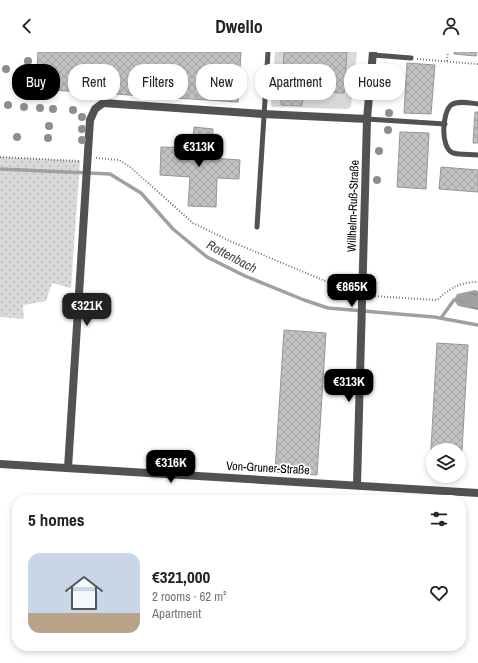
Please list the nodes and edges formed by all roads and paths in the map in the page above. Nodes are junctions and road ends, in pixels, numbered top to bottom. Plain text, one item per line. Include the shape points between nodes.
1 (268, 52) edge
2 (448, 52) edge
3 (373, 53) edge
4 (412, 58) joint
5 (446, 61) junction
6 (478, 64) edge
7 (478, 104) edge
8 (263, 114) junction
9 (367, 118) junction
10 (445, 124) junction
11 (478, 155) edge
12 (0, 157) edge
13 (88, 157) junction
14 (257, 227) dead end
15 (478, 282) edge
16 (362, 295) junction
17 (0, 464) edge
18 (68, 468) junction
19 (357, 485) junction
20 (478, 493) edge

1 - 8 lane
2 - 5 path
3 - 4 lane
3 - 9 street, Willhelm-Ruß-Straße
4 - 5 path
5 - 6 path
7 - 10 lane via 458,102 450,106 446,112
8 - 9 street
8 - 13 street via 103,103 95,109 90,120
8 - 14 lane
9 - 10 lane
9 - 16 street, Willhelm-Ruß-Straße
10 - 11 lane via 444,140 447,148 453,153
12 - 13 path via 80,161
13 - 16 path via 119,160 193,223 254,252 349,292
13 - 18 street
15 - 16 path via 452,287 437,300
16 - 19 street, Willhelm-Ruß-Straße
17 - 18 street, Von-Gruner-Straße
18 - 19 street, Von-Gruner-Straße
19 - 20 street, Von-Gruner-Straße

